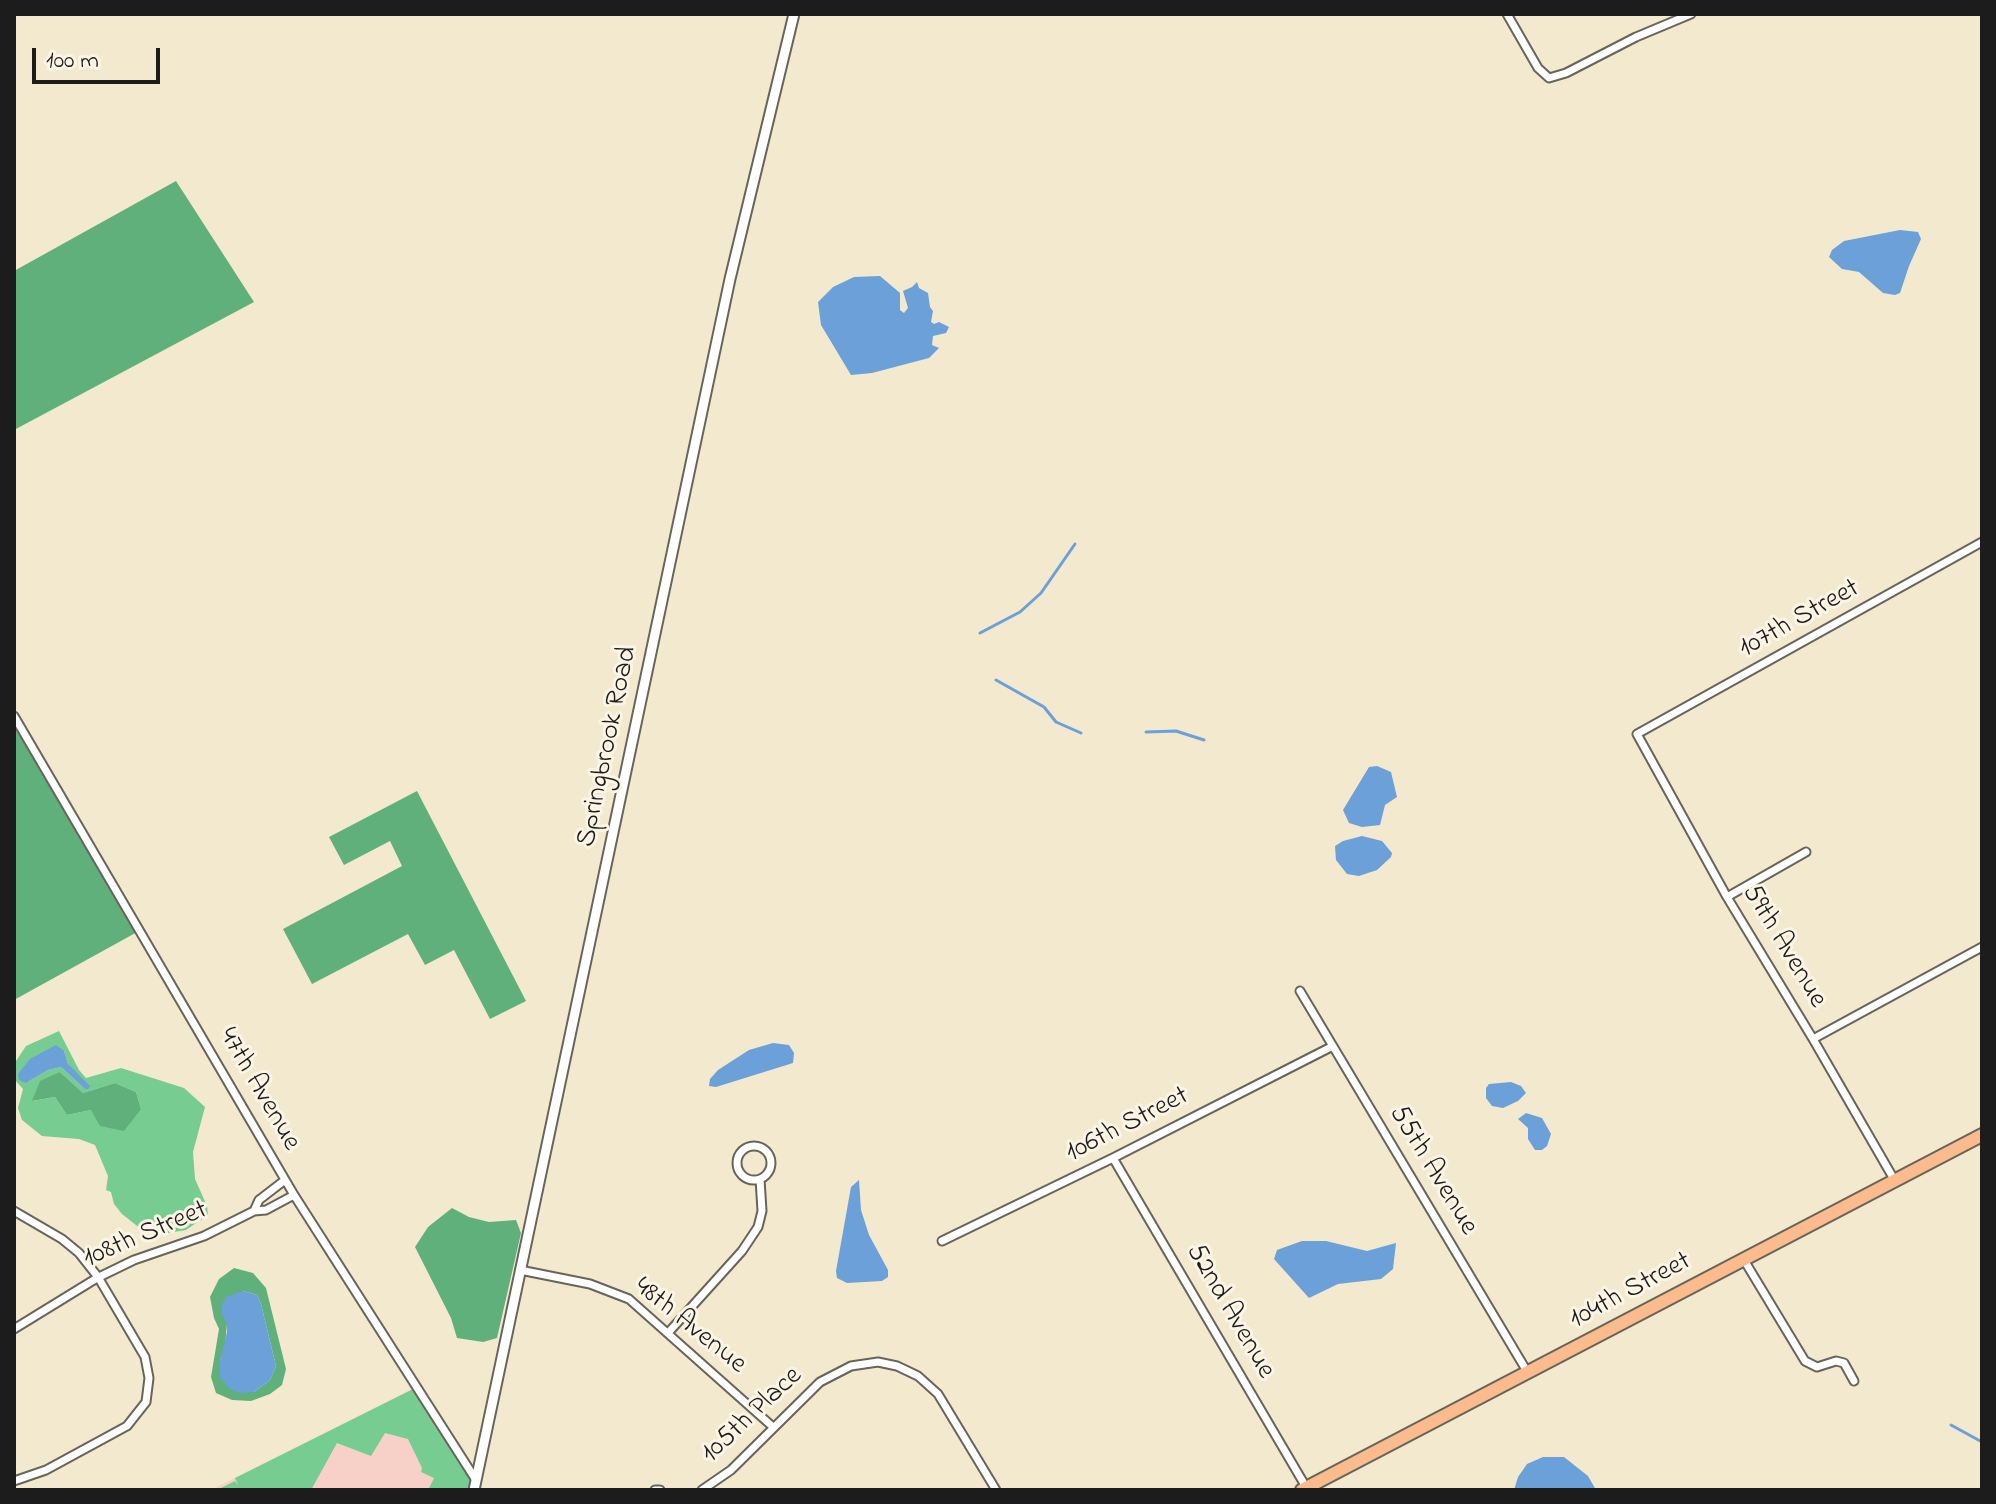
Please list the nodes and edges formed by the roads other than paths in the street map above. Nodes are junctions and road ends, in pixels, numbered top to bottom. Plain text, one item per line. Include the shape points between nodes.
1 (794, 14) edge
2 (1507, 14) edge
3 (1691, 14) edge
4 (1982, 542) edge
5 (14, 716) edge
6 (1637, 734) joint
7 (1806, 852) dead end
8 (1727, 897) junction
9 (1982, 947) edge
10 (1300, 991) dead end
11 (1813, 1039) junction
12 (1331, 1047) junction
13 (1982, 1135) edge
14 (1113, 1158) junction
15 (760, 1179) junction
16 (285, 1180) junction
17 (1895, 1181) junction
18 (294, 1195) junction
19 (14, 1211) edge
20 (254, 1211) junction
21 (942, 1241) dead end
22 (1744, 1260) junction
23 (520, 1270) junction
24 (98, 1277) junction
25 (14, 1329) edge
26 (668, 1333) junction
27 (1528, 1373) junction
28 (1854, 1381) dead end
29 (773, 1427) junction
30 (14, 1481) edge
31 (475, 1485) edge
32 (1304, 1489) edge
33 (702, 1490) edge
34 (996, 1490) edge

1 - 23 street, Springbrook Road via 730,279
2 - 3 street via 1549,78
4 - 6 street, 107th Street
5 - 16 street, 47th Avenue
6 - 8 street, 59th Avenue
7 - 8 street
8 - 11 street, 59th Avenue
9 - 11 street
10 - 12 street, 55th Avenue
11 - 17 street, 59th Avenue
12 - 14 street, 106th Street
12 - 27 street, 55th Avenue
13 - 17 main road, 104th Street
14 - 21 street, 106th Street
14 - 32 street, 52nd Avenue
15 - 15 street via 771,1166 770,1155 750,1146 738,1157 737,1168 744,1177
15 - 26 street via 758,1227
16 - 18 street, 47th Avenue
16 - 20 street, 108th Street via 259,1200
17 - 22 main road, 104th Street
18 - 20 street, 108th Street
18 - 31 street, 47th Avenue
19 - 24 street via 64,1240
20 - 24 street, 108th Street
22 - 27 main road, 104th Street
22 - 28 street via 1805,1361 1817,1367 1844,1363
23 - 26 street, 48th Avenue via 590,1284 629,1299
23 - 31 street, Springbrook Road
24 - 25 street, 108th Street
24 - 30 street via 145,1357 146,1402 120,1431
26 - 29 street, 48th Avenue
27 - 32 main road, 104th Street
29 - 33 street, 105th Place via 731,1470
29 - 34 street, 105th Place via 833,1373 878,1362 897,1366 938,1394

